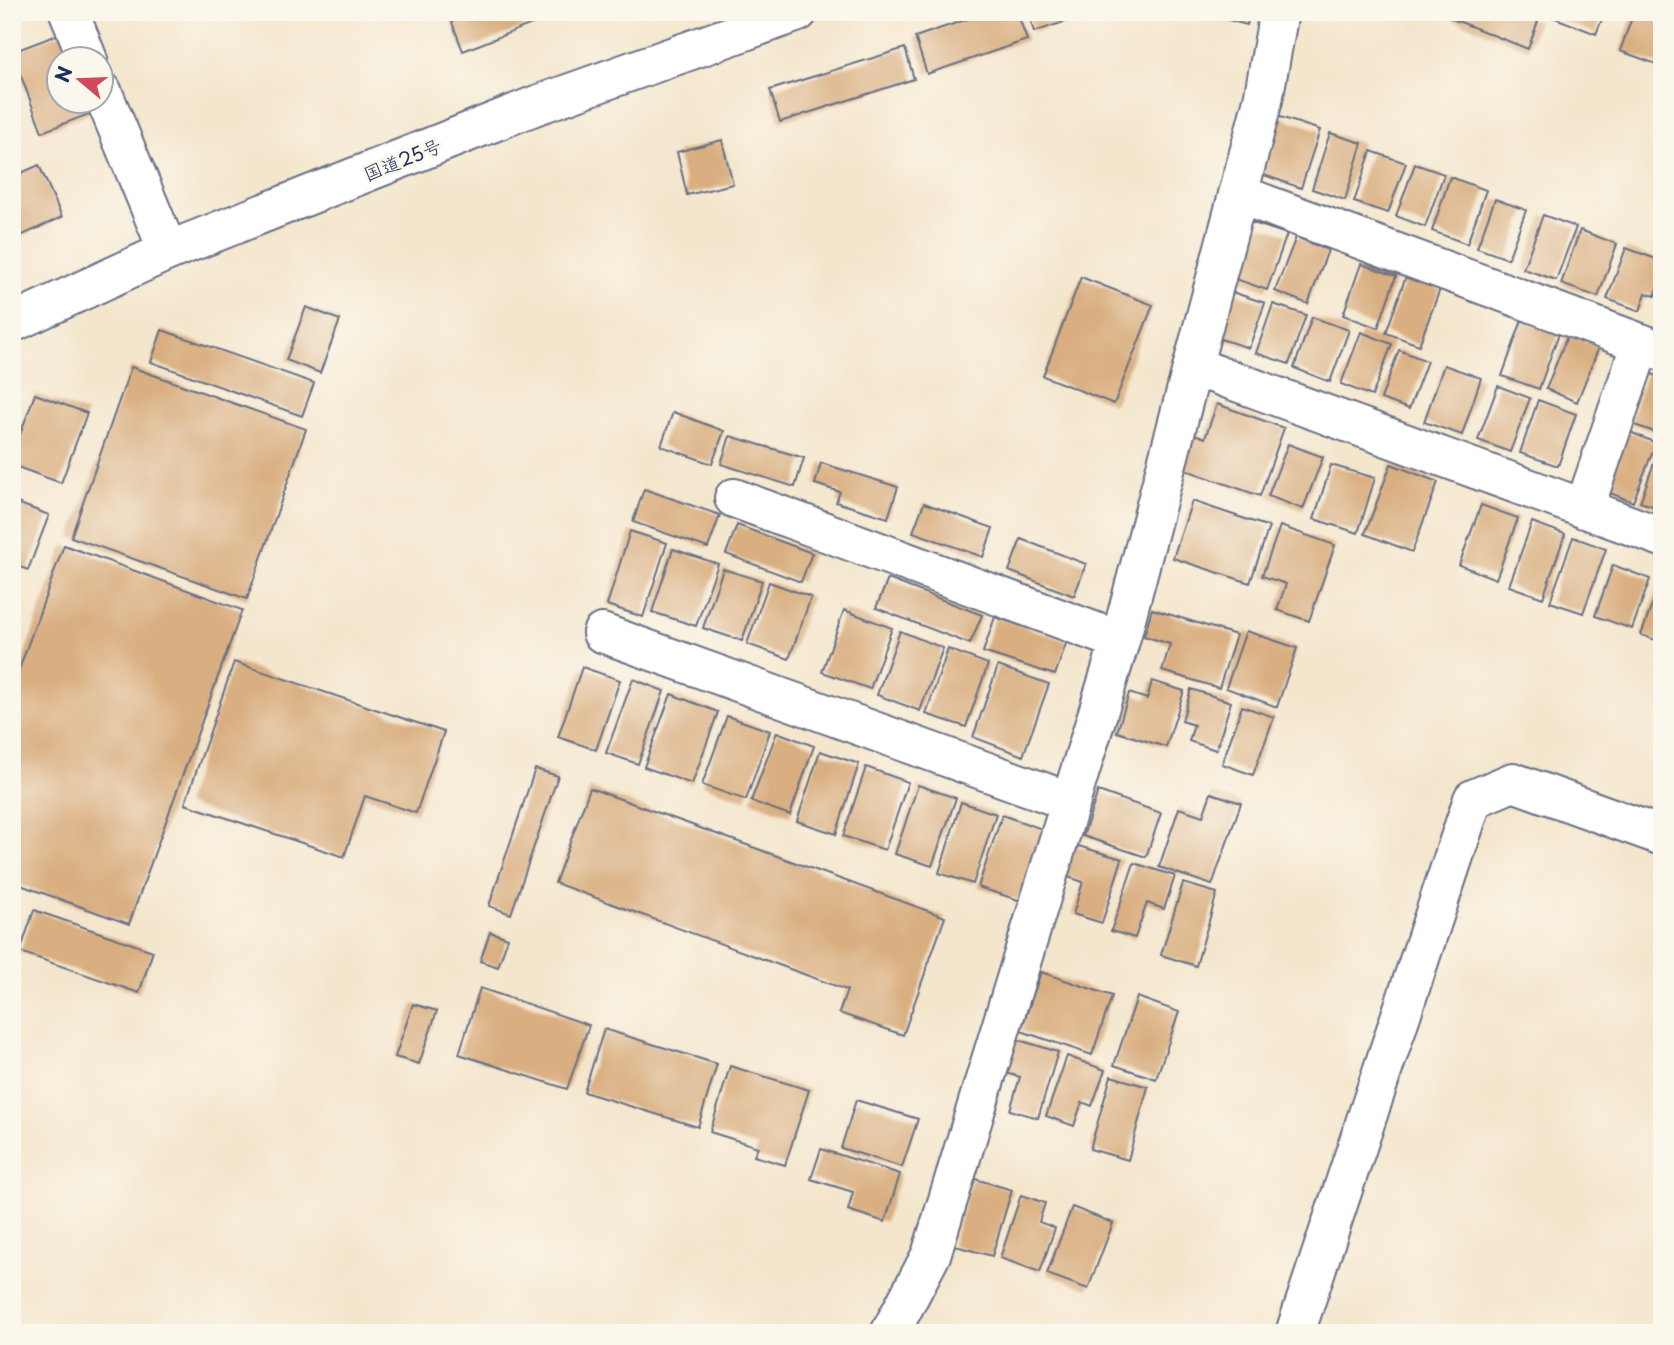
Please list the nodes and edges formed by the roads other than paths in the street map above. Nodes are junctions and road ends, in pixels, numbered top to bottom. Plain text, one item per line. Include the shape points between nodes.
1 (69, 12) edge
2 (798, 12) edge
3 (1279, 12) edge
4 (82, 46) edge
5 (112, 116) edge
6 (1238, 194) junction
7 (168, 251) junction
8 (12, 323) edge
9 (1652, 347) edge
10 (1193, 366) junction
11 (734, 498) dead end
12 (1584, 509) junction
13 (1662, 537) edge
14 (602, 632) dead end
15 (1121, 641) junction
16 (1071, 802) junction
17 (1662, 836) edge
18 (890, 1333) edge
19 (1295, 1333) edge

1 - 4 main road
2 - 7 main road, 国道25号 via 534,106
3 - 6 main road via 1263,100
5 - 7 main road
6 - 9 main road
6 - 10 main road
7 - 8 main road, 国道25号
9 - 12 main road
10 - 12 main road
10 - 15 main road
11 - 15 main road
12 - 13 main road
14 - 16 main road
15 - 16 main road
16 - 18 main road via 931,1255
17 - 19 main road via 1513,782 1473,799

